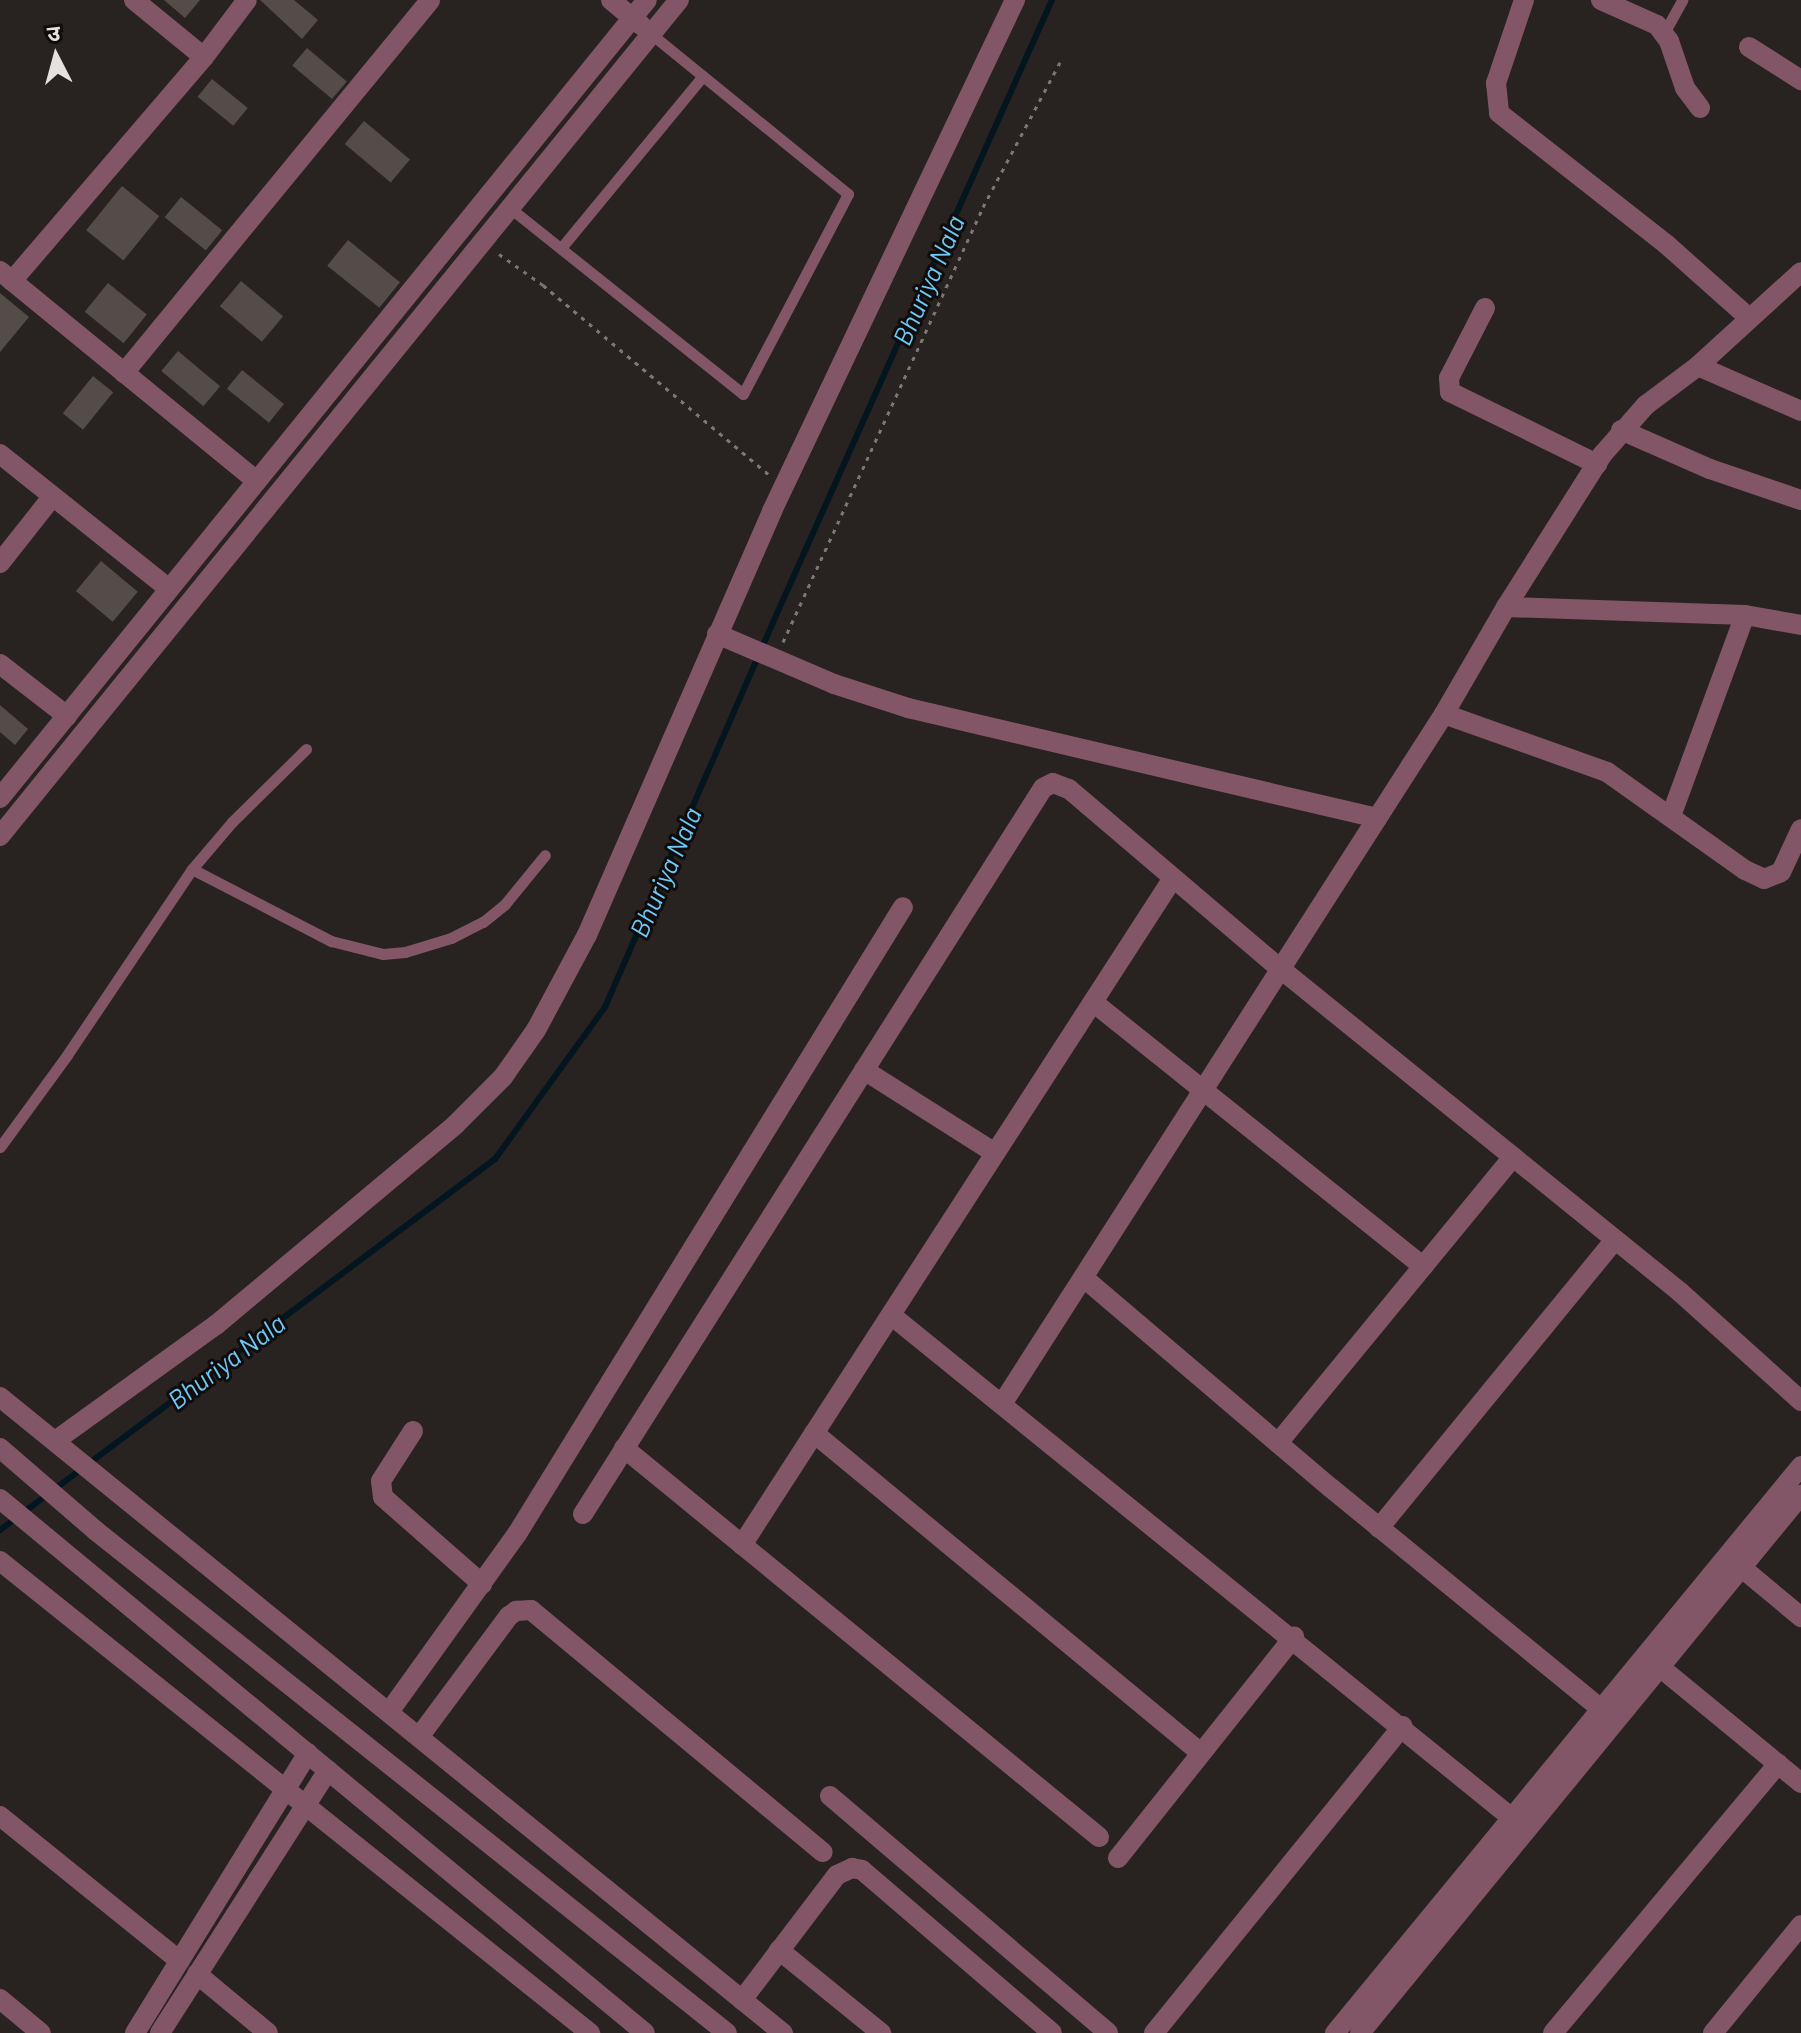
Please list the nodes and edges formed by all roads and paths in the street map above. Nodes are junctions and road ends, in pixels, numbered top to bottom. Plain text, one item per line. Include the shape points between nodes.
1 (134, 0) edge
2 (247, 0) edge
3 (430, 0) edge
4 (611, 0) edge
5 (647, 0) edge
6 (679, 0) edge
7 (1015, 0) edge
8 (1524, 0) edge
9 (1601, 0) edge
10 (1682, 0) edge
11 (632, 17) junction
12 (1664, 33) junction
13 (651, 34) junction
14 (1749, 47) dead end
15 (204, 57) junction
16 (1060, 62) dead end
17 (703, 76) junction
18 (1801, 80) edge
19 (1700, 108) dead end
20 (510, 208) junction
21 (483, 242) junction
22 (561, 248) junction
23 (1801, 272) edge
24 (6, 276) edge
25 (1485, 308) dead end
26 (1749, 318) junction
27 (1698, 366) junction
28 (124, 373) junction
29 (1801, 411) edge
30 (1621, 430) junction
31 (0, 454) edge
32 (1597, 464) junction
33 (255, 480) junction
34 (784, 487) junction
35 (53, 496) junction
36 (1801, 500) edge
37 (0, 563) edge
38 (168, 588) junction
39 (1506, 607) junction
40 (1745, 615) junction
41 (1801, 625) edge
42 (724, 637) junction
43 (770, 658) junction
44 (0, 664) edge
45 (1444, 714) junction
46 (67, 716) junction
47 (306, 749) dead end
48 (0, 798) edge
49 (1671, 816) junction
50 (1377, 818) junction
51 (1801, 829) edge
52 (0, 836) edge
53 (545, 855) dead end
54 (192, 869) junction
55 (1173, 878) junction
56 (903, 907) dead end
57 (1282, 970) junction
58 (1093, 1002) junction
59 (864, 1070) junction
60 (1204, 1090) junction
61 (0, 1147) edge
62 (995, 1153) junction
63 (1513, 1157) junction
64 (1615, 1240) junction
65 (1423, 1266) junction
66 (1084, 1278) junction
67 (891, 1315) junction
68 (0, 1397) edge
69 (1801, 1401) edge
70 (1002, 1404) junction
71 (413, 1431) dead end
72 (814, 1433) junction
73 (1278, 1443) junction
74 (59, 1444) junction
75 (0, 1448) edge
76 (624, 1448) junction
77 (1801, 1466) edge
78 (1801, 1495) edge
79 (0, 1499) edge
80 (583, 1514) dead end
81 (1379, 1528) junction
82 (742, 1545) junction
83 (1, 1562) edge
84 (1742, 1568) junction
85 (482, 1584) junction
86 (1801, 1617) edge
87 (1294, 1637) junction
88 (1661, 1668) junction
89 (1601, 1709) junction
90 (389, 1712) junction
91 (1403, 1726) junction
92 (419, 1737) junction
93 (308, 1753) junction
94 (1201, 1753) junction
95 (1778, 1764) junction
96 (328, 1770) junction
97 (1801, 1783) edge
98 (287, 1788) junction
99 (830, 1796) dead end
100 (306, 1804) junction
101 (0, 1816) edge
102 (1512, 1818) junction
103 (1099, 1837) dead end
104 (823, 1852) dead end
105 (1118, 1858) dead end
106 (1801, 1925) edge
107 (779, 1950) junction
108 (180, 1961) junction
109 (197, 1974) junction
110 (0, 1999) edge
111 (742, 2000) junction
112 (41, 2033) edge
113 (135, 2033) edge
114 (160, 2033) edge
115 (268, 2033) edge
116 (590, 2033) edge
117 (645, 2033) edge
118 (727, 2033) edge
119 (783, 2033) edge
120 (881, 2033) edge
121 (1052, 2033) edge
122 (1108, 2033) edge
123 (1154, 2033) edge
124 (1335, 2033) edge
125 (1360, 2033) edge
126 (1553, 2033) edge
127 (1713, 2033) edge

1 - 15 street
2 - 15 street
3 - 28 street
4 - 11 street
5 - 11 street
6 - 13 street
7 - 34 street
8 - 26 street via 1496,83 1499,113 1666,244
9 - 12 street via 1645,18
10 - 12 lane
11 - 13 street
11 - 33 street via 551,123
12 - 19 street via 1685,88
13 - 17 lane
13 - 20 street
14 - 18 street
15 - 24 street
16 - 43 path via 983,207
17 - 22 lane
17 - 22 lane via 848,194 743,394
20 - 21 street
20 - 22 lane
21 - 34 path via 555,295
21 - 52 street
23 - 26 street
24 - 28 street
25 - 32 street via 1449,378 1450,392
26 - 27 street
27 - 29 street
27 - 30 street
28 - 33 street
30 - 32 street
30 - 36 street via 1710,469
31 - 35 street
32 - 39 street
33 - 38 street
34 - 42 street
35 - 37 street
35 - 38 street
38 - 46 street
39 - 40 street
39 - 45 street
40 - 41 street
40 - 49 street
42 - 43 street
42 - 74 street via 560,991 503,1077 455,1125 216,1325
43 - 50 street via 908,708
44 - 46 street
45 - 49 street via 1585,761
45 - 50 street
46 - 48 street
47 - 54 lane
49 - 51 street via 1764,879 1781,872
50 - 57 street
53 - 54 lane via 483,922 451,938 383,954 331,941
54 - 61 lane
55 - 57 street
55 - 58 street
55 - 59 street via 1069,789 1053,783 1043,788
56 - 85 street via 663,1301
57 - 60 street
57 - 63 street
58 - 60 street
58 - 62 street
59 - 62 street
59 - 76 street
60 - 65 street
60 - 66 street
62 - 67 street
63 - 64 street
63 - 65 street
64 - 69 street
64 - 81 street
65 - 73 street
66 - 70 street
66 - 73 street
67 - 70 street
67 - 72 street
68 - 74 street
70 - 87 street
71 - 85 street via 381,1481 383,1497
72 - 82 street
72 - 94 street
73 - 81 street
74 - 90 street
75 - 118 street
76 - 80 street
76 - 82 street
77 - 89 street
78 - 84 street
79 - 93 street
81 - 89 street
82 - 103 street
83 - 98 street
84 - 86 street
84 - 88 street
85 - 90 street
87 - 91 street
87 - 94 street
88 - 95 street
88 - 125 street
89 - 102 street
90 - 92 street
91 - 102 street
91 - 123 street
92 - 104 street via 509,1616 531,1610
92 - 111 street
93 - 96 street
93 - 98 street
94 - 105 street
95 - 97 street
95 - 126 street
96 - 100 street
96 - 117 street
98 - 100 street
98 - 108 street
99 - 122 street
100 - 109 street
100 - 116 street
101 - 108 street
102 - 124 street
106 - 127 street
107 - 111 street
107 - 120 street
107 - 121 street via 837,1875 845,1869 862,1870
108 - 113 street
109 - 114 street
109 - 115 street
110 - 112 street
111 - 119 street

